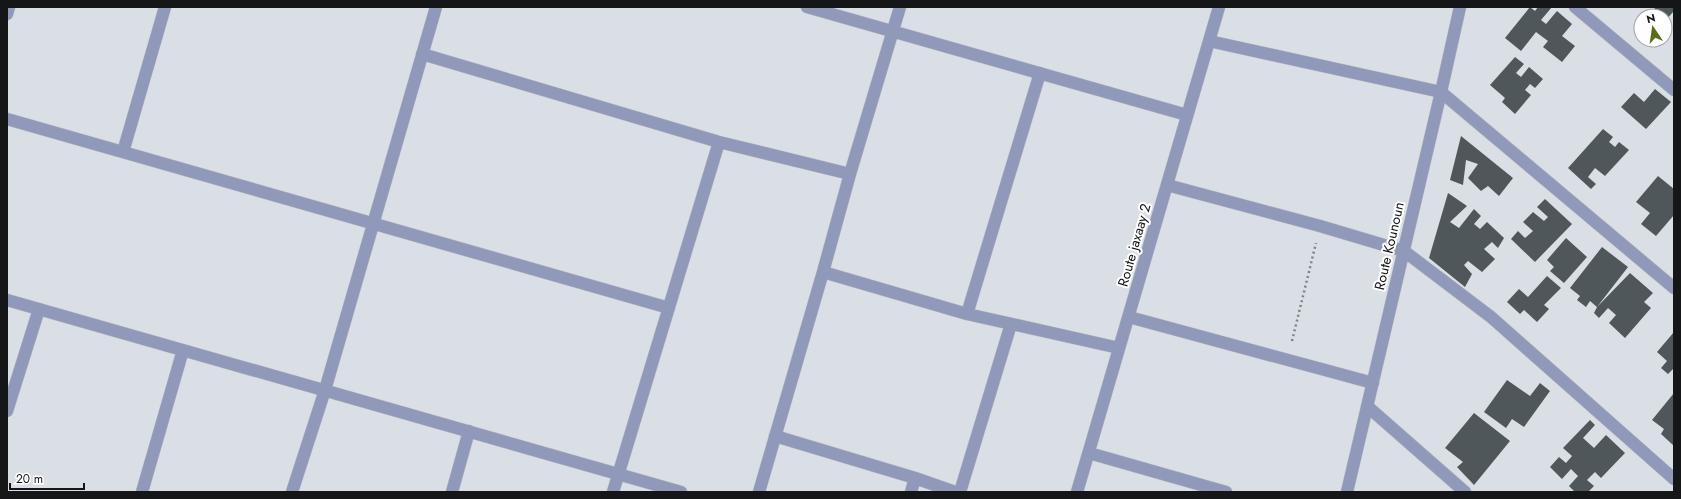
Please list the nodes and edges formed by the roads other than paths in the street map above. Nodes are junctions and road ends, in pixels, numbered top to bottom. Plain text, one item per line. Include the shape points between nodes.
1 (9, 7) edge
2 (165, 7) edge
3 (436, 7) edge
4 (808, 7) edge
5 (900, 7) edge
6 (1219, 7) edge
7 (1460, 7) edge
8 (1575, 7) edge
9 (7, 14) edge
10 (893, 32) junction
11 (1209, 41) junction
12 (422, 54) junction
13 (1040, 73) junction
14 (1674, 90) edge
15 (1441, 92) junction
16 (1187, 115) junction
17 (7, 120) edge
18 (719, 142) junction
19 (123, 152) junction
20 (850, 174) junction
21 (1167, 185) junction
22 (373, 224) junction
23 (1404, 251) junction
24 (823, 272) junction
25 (1674, 288) edge
26 (7, 300) edge
27 (669, 308) junction
28 (39, 309) junction
29 (967, 314) junction
30 (1129, 317) junction
31 (1011, 324) junction
32 (1120, 348) junction
33 (184, 350) junction
34 (1373, 382) junction
35 (325, 390) junction
36 (1367, 406) junction
37 (7, 411) edge
38 (470, 431) junction
39 (775, 436) junction
40 (1089, 453) junction
41 (619, 474) junction
42 (915, 478) junction
43 (1674, 479) edge
44 (142, 492) edge
45 (292, 492) edge
46 (452, 492) edge
47 (613, 492) edge
48 (681, 492) edge
49 (759, 492) edge
50 (911, 492) edge
51 (955, 492) edge
52 (960, 492) edge
53 (1077, 492) edge
54 (1226, 492) edge
55 (1347, 492) edge
56 (1465, 492) edge

1 - 9 street
2 - 19 street
3 - 12 street
4 - 10 street
5 - 10 street
6 - 11 street, Route jaxaay 2
7 - 15 street, Route Kounoun
8 - 14 street
10 - 13 street
10 - 20 street
11 - 15 street
11 - 16 street, Route jaxaay 2
12 - 18 street
12 - 22 street
13 - 16 street
13 - 29 street
15 - 23 street, Route Kounoun
15 - 25 street
16 - 21 street, Route jaxaay 2
17 - 19 street
18 - 20 street
18 - 27 street
19 - 22 street
20 - 24 street
21 - 23 street
21 - 30 street, Route jaxaay 2
22 - 27 street
22 - 35 street
23 - 34 street, Route Kounoun
23 - 43 street via 1491,317
24 - 29 street
24 - 39 street
26 - 28 street
27 - 41 street
28 - 33 street
28 - 37 street
29 - 31 street
30 - 32 street, Route jaxaay 2
30 - 34 street
31 - 32 street
31 - 52 street
32 - 40 street, Route jaxaay 2
33 - 35 street
33 - 44 street
34 - 36 street, Route Kounoun
35 - 38 street
35 - 45 street
36 - 55 street, Route Kounoun
36 - 56 street
38 - 41 street
38 - 46 street
39 - 42 street
39 - 49 street
40 - 53 street, Route jaxaay 2
40 - 54 street
41 - 47 street
41 - 48 street
42 - 50 street
42 - 51 street

